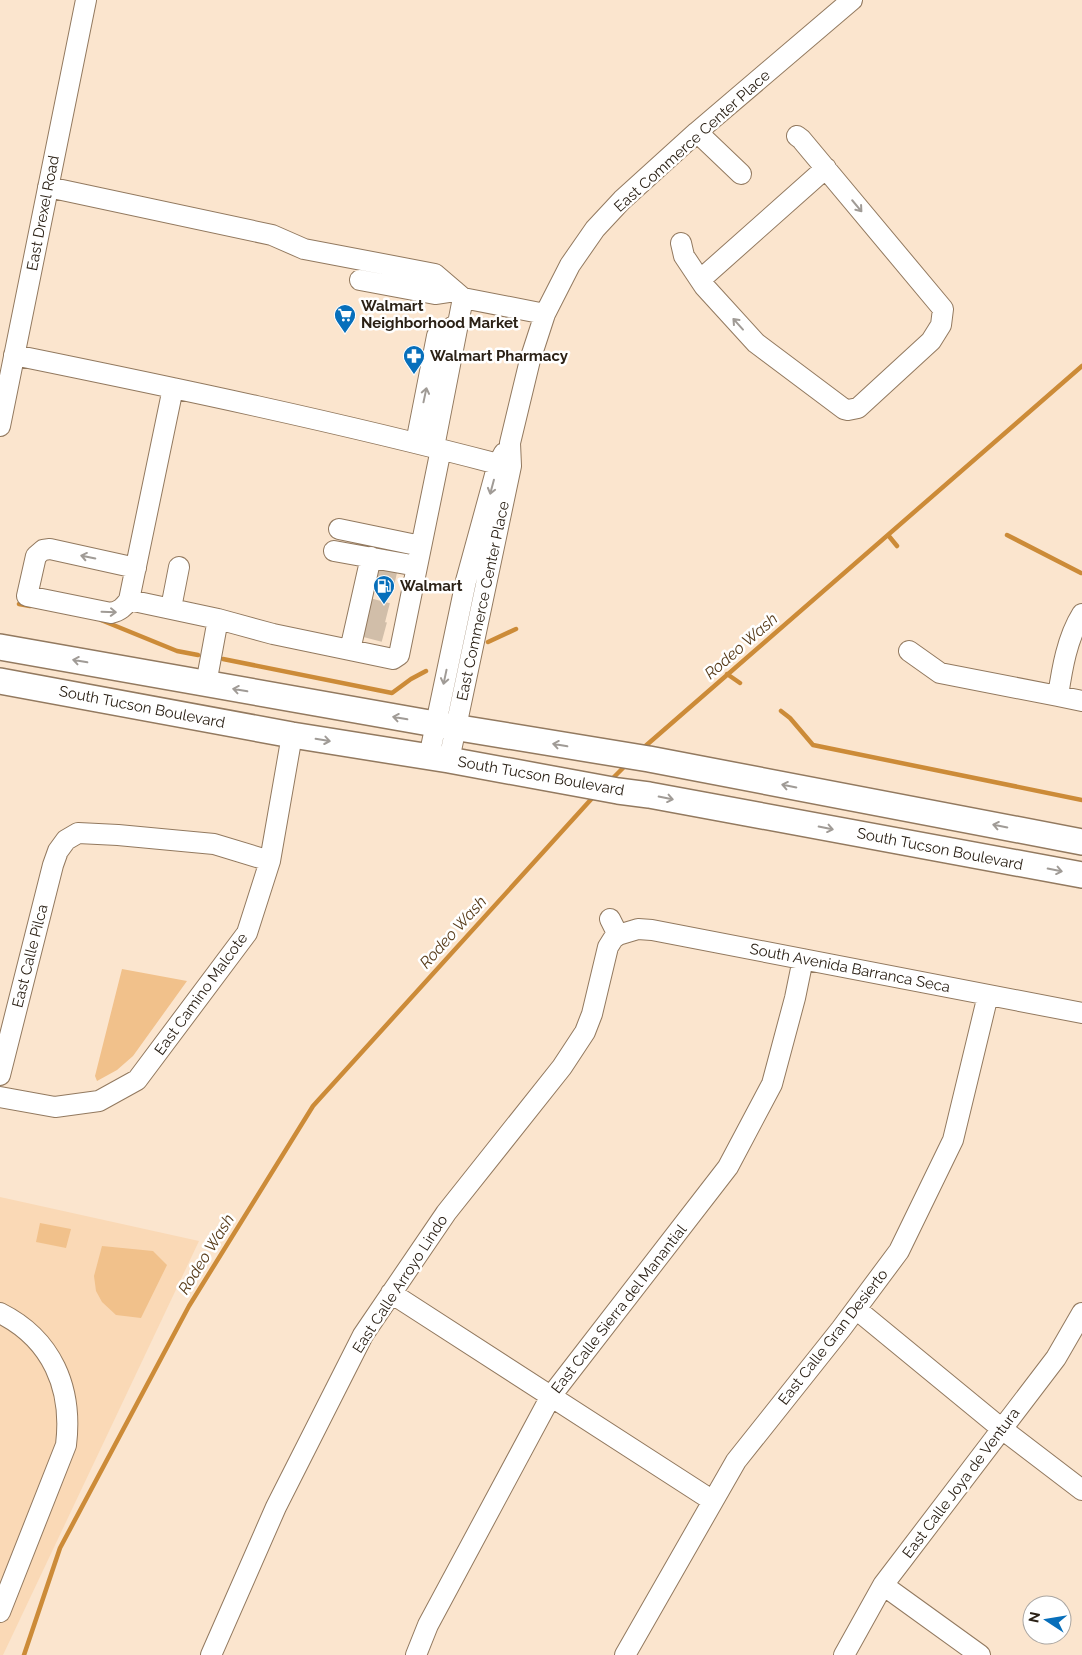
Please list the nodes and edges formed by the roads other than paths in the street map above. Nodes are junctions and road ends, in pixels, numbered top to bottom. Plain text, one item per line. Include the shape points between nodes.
1 (86, 0) edge
2 (852, 0) edge
3 (697, 132) junction
4 (797, 136) dead end
5 (826, 168) junction
6 (741, 174) dead end
7 (48, 187) junction
8 (681, 244) dead end
9 (360, 280) dead end
10 (700, 280) junction
11 (459, 295) junction
12 (545, 314) junction
13 (14, 355) junction
14 (173, 388) junction
15 (0, 426) edge
16 (510, 443) junction
17 (430, 446) junction
18 (498, 464) junction
19 (339, 529) dead end
20 (421, 546) junction
21 (334, 551) dead end
22 (179, 567) dead end
23 (136, 568) junction
24 (371, 569) junction
25 (411, 577) junction
26 (129, 600) junction
27 (171, 608) junction
28 (1082, 614) edge
29 (218, 619) junction
30 (0, 647) edge
31 (350, 650) junction
32 (909, 651) dead end
33 (0, 681) edge
34 (206, 684) junction
35 (1058, 696) junction
36 (1082, 701) edge
37 (446, 726) junction
38 (292, 735) junction
39 (439, 758) junction
40 (1082, 842) edge
41 (270, 861) junction
42 (1082, 875) edge
43 (614, 927) joint
44 (803, 959) junction
45 (988, 995) junction
46 (1082, 1013) edge
47 (0, 1075) edge
48 (0, 1097) edge
49 (391, 1293) junction
50 (856, 1309) junction
51 (1082, 1312) edge
52 (0, 1313) edge
53 (551, 1396) junction
54 (1002, 1429) junction
55 (1082, 1490) edge
56 (713, 1501) junction
57 (883, 1585) junction
58 (0, 1612) edge
59 (211, 1655) edge
60 (416, 1655) edge
61 (626, 1655) edge
62 (844, 1655) edge
63 (980, 1655) edge

1 - 7 street, East Drexel Road
2 - 3 street, East Commerce Center Place
3 - 6 street
3 - 12 street, East Commerce Center Place via 622,200 596,230 570,265
4 - 5 street
5 - 10 street
5 -> 10 street via 943,309 941,325 931,341 858,408 844,409 774,358 756,343
7 - 11 street via 272,235 304,249 434,274
7 - 13 street, East Drexel Road
8 - 10 street via 684,256
9 - 11 street
11 - 12 street
11 - 17 street via 459,323
12 - 16 street, East Commerce Center Place
13 - 14 street
13 - 15 street, East Drexel Road
14 - 17 street
14 - 23 street
16 - 18 street, East Commerce Center Place
16 - 37 street, East Commerce Center Place via 511,466
17 - 18 street
17 - 20 street
18 -> 37 street, East Commerce Center Place via 466,582
19 - 20 street
20 - 25 street
21 - 24 street
22 - 27 street
23 - 26 street
23 -> 26 street via 43,550 36,556 28,596 112,614 124,608
24 - 25 street
24 - 31 street via 362,617
25 - 31 street via 399,626 399,655 393,659
26 - 27 street
27 - 29 street
28 - 35 street via 1063,665
29 - 31 street
29 - 34 street
34 -> 30 main road
32 - 35 street via 940,673
33 - 38 main road, South Tucson Boulevard
37 -> 34 main road
35 - 36 street
37 - 39 street, East Commerce Center Place
40 -> 37 main road via 649,759
38 -> 39 main road, South Tucson Boulevard
38 - 41 street, East Camino Malcote
39 -> 42 main road, South Tucson Boulevard
41 - 47 street, East Calle Pilca via 214,844 118,835 62,834
41 - 48 street, East Camino Malcote via 247,933 137,1080 99,1101 54,1107
43 - 44 street, South Avenida Barranca Seca via 652,930
43 - 49 street, East Calle Arroyo Lindo via 585,1032 562,1067 446,1213
44 - 45 street, South Avenida Barranca Seca
44 - 53 street, East Calle Sierra del Manantial via 772,1084 728,1167
45 - 46 street, South Avenida Barranca Seca
45 - 50 street, East Calle Gran Desierto via 953,1140 899,1251
49 - 53 street
49 - 59 street, East Calle Arroyo Lindo via 363,1335 276,1507
50 - 54 street
50 - 56 street, East Calle Gran Desierto via 736,1461
51 - 54 street, East Calle Joya de Ventura via 1056,1358
52 - 58 street via 36,1338 50,1358 59,1374 68,1418 66,1445
53 - 56 street
53 - 60 street, East Calle Sierra del Manantial via 428,1625
54 - 55 street
54 - 57 street, East Calle Joya de Ventura
56 - 61 street, East Calle Gran Desierto
57 - 62 street, East Calle Joya de Ventura
57 - 63 street

